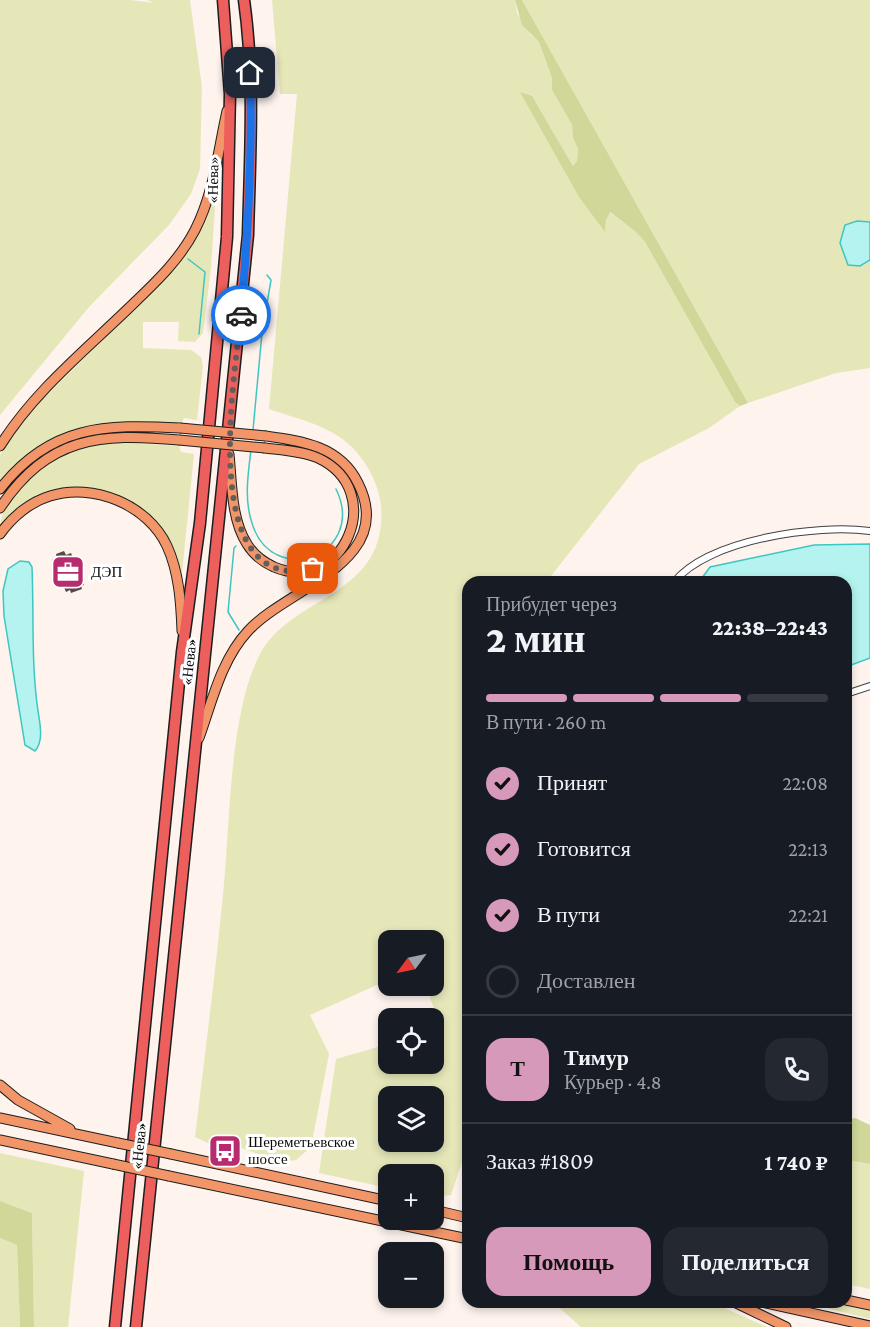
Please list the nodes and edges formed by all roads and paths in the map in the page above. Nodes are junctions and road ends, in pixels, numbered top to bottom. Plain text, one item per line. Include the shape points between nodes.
1 (223, 0) edge
2 (244, 0) edge
3 (230, 94) junction
4 (0, 446) edge
5 (228, 448) junction
6 (0, 489) edge
7 (0, 508) edge
8 (870, 531) edge
9 (0, 534) edge
10 (679, 576) edge
11 (182, 652) junction
12 (870, 686) edge
13 (852, 692) edge
14 (194, 752) junction
15 (0, 1085) edge
16 (0, 1118) edge
17 (86, 1136) junction
18 (0, 1140) edge
19 (378, 1199) edge
20 (444, 1212) edge
21 (462, 1217) edge
22 (462, 1238) edge
23 (852, 1301) edge
24 (870, 1305) edge
25 (746, 1308) edge
26 (788, 1308) edge
27 (870, 1326) edge
28 (115, 1327) edge
29 (136, 1327) edge
30 (786, 1327) edge

1 - 3 highway, «Нева»
2 - 5 highway, «Нева» via 251,113 248,235
3 - 4 main road via 207,203 180,254 41,393
3 - 11 highway, «Нева» via 227,237 200,523
5 - 7 main road, bridge via 238,524 251,549 263,561 282,570 303,571 322,565 338,553 350,536 355,513 350,490 337,471 318,458 291,451 105,437 74,445 49,458 30,472
5 - 14 highway, «Нева»
6 - 14 main road, bridge via 43,449 71,435 120,426 266,436 308,443 344,463 364,497 365,521 360,540 348,559 267,613 237,645
8 - 10 street via 845,528 791,532 712,553
9 - 11 main road via 35,502 70,492 108,497 138,512 167,544 174,565 181,606
11 - 28 highway, «Нева»
12 - 13 street
14 - 29 highway, «Нева»
15 - 17 main road via 35,1111
16 - 17 main road
17 - 19 main road, bridge
18 - 22 main road, bridge
20 - 21 main road
23 - 24 main road
25 - 30 main road
26 - 27 main road

